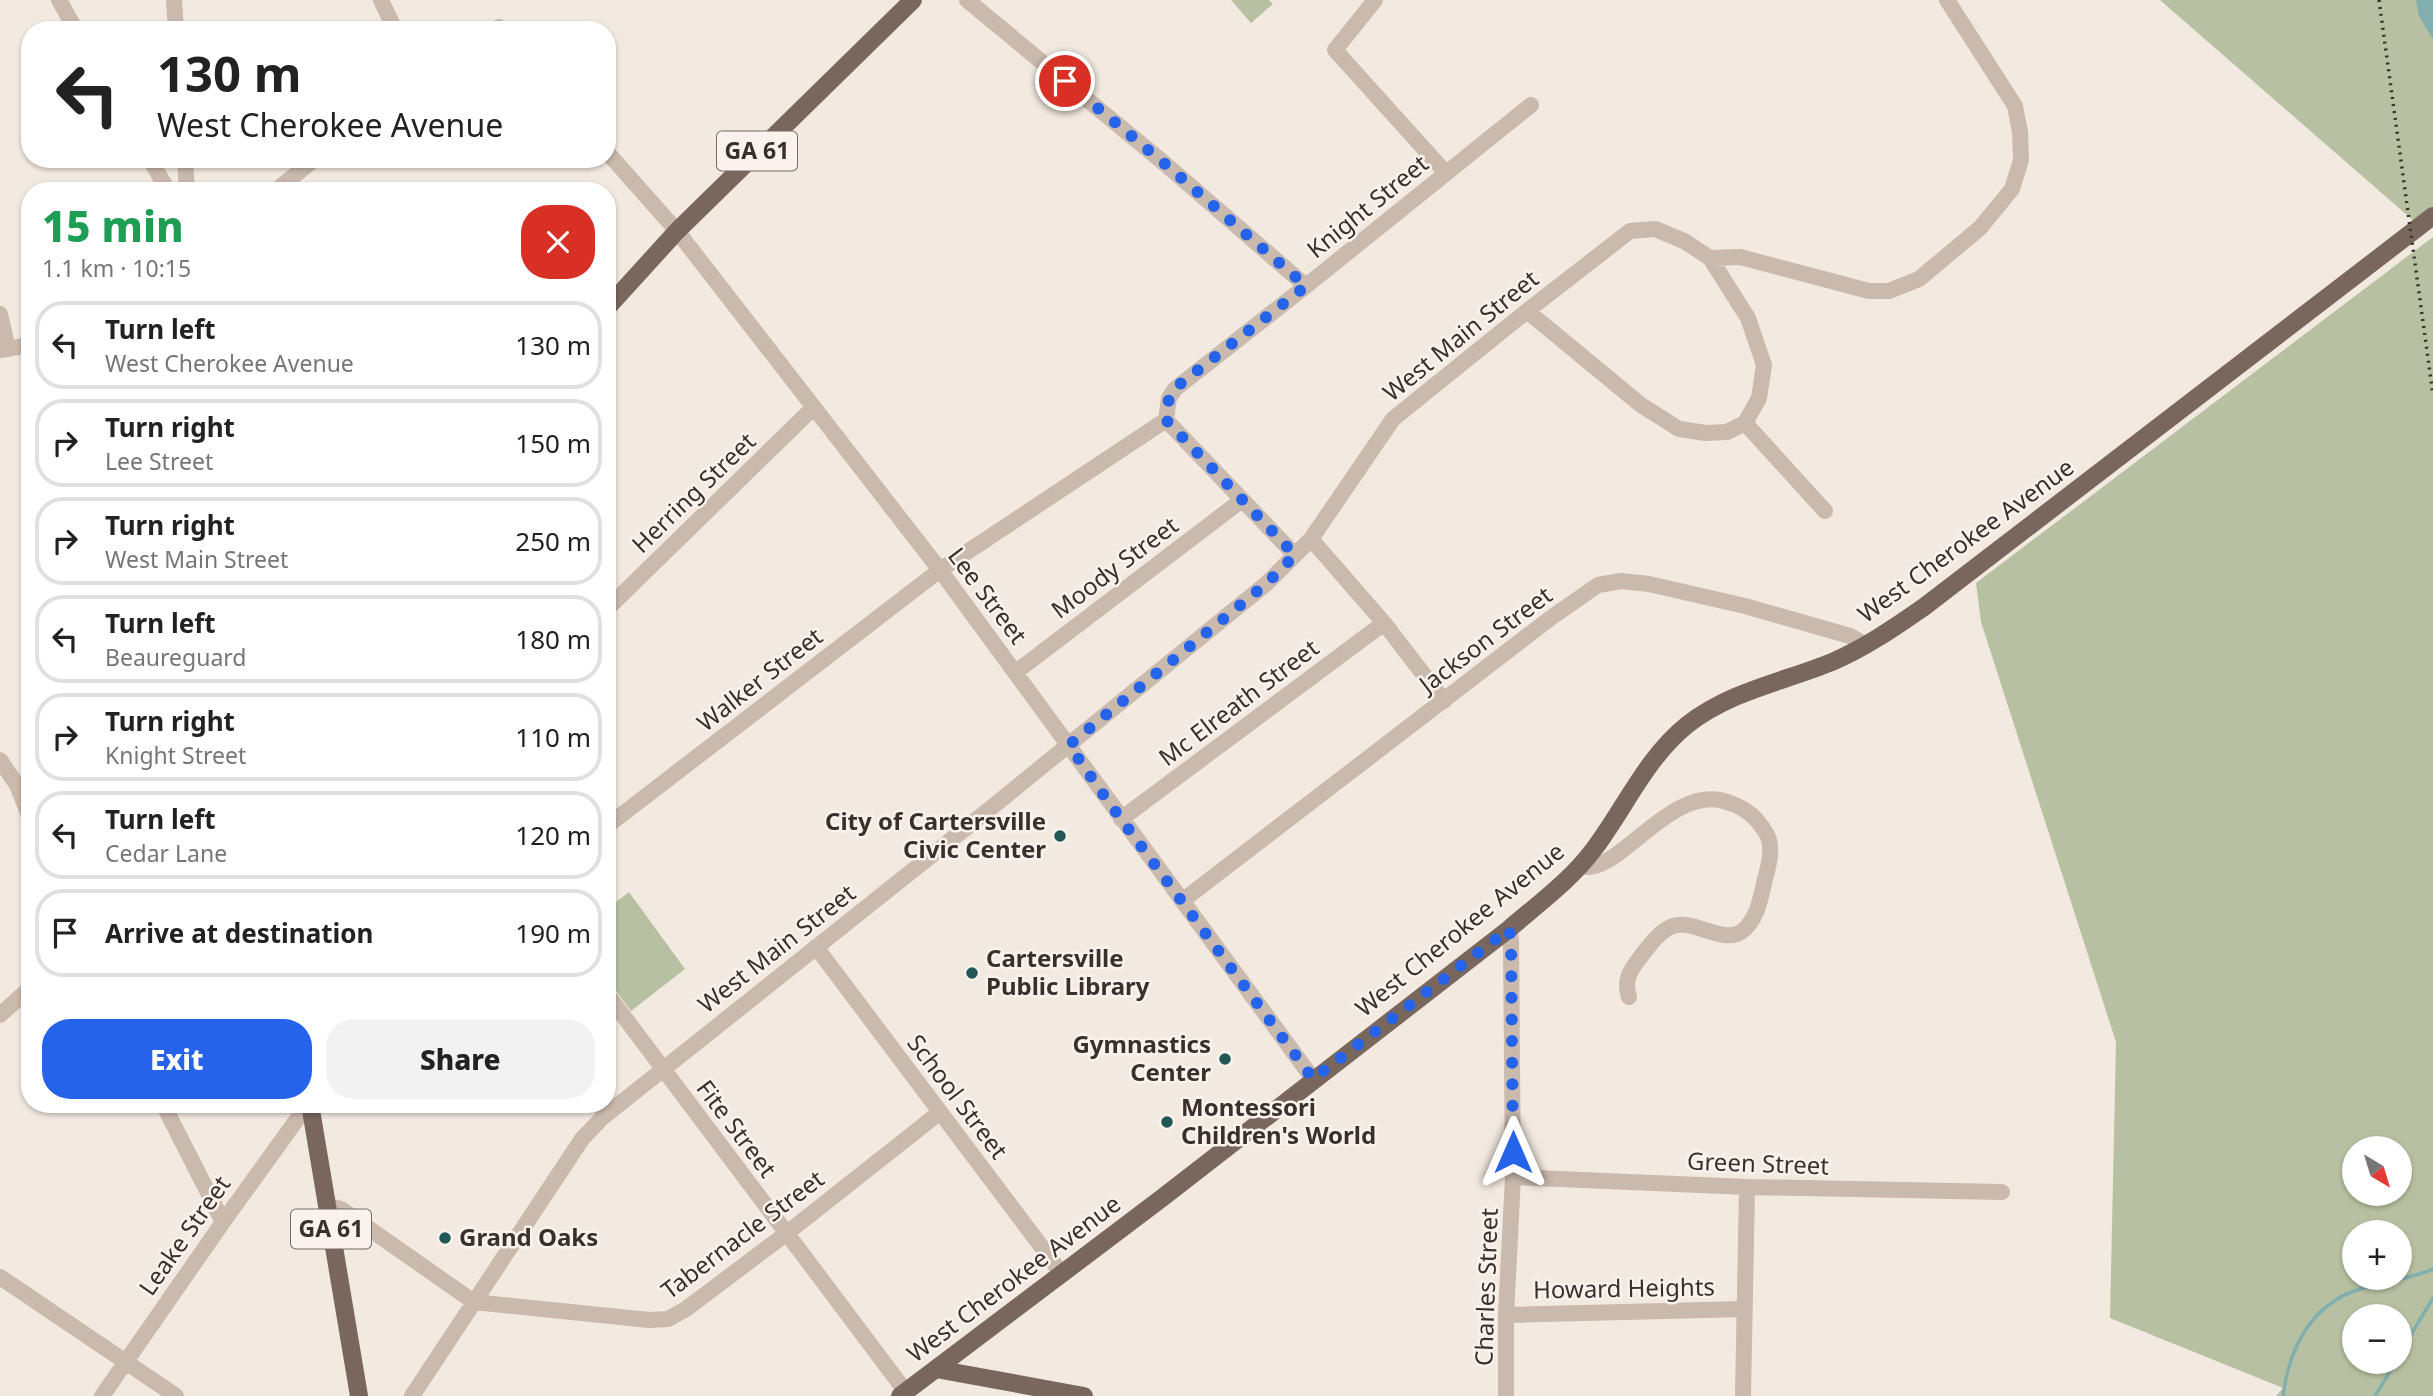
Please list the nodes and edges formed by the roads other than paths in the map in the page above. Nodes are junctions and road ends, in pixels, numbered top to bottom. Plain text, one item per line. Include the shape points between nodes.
1 (59, 0) edge
2 (174, 0) edge
3 (380, 0) edge
4 (914, 0) edge
5 (967, 0) edge
6 (1375, 0) edge
7 (1947, 0) edge
8 (71, 21) edge
9 (175, 21) edge
10 (390, 21) edge
11 (1531, 105) dead end
12 (616, 162) edge
13 (304, 168) edge
14 (1446, 172) junction
15 (286, 182) edge
16 (2433, 216) edge
17 (677, 231) junction
18 (1710, 258) junction
19 (1306, 286) junction
20 (616, 298) edge
21 (1527, 311) junction
22 (0, 314) edge
23 (4, 350) edge
24 (813, 408) junction
25 (1166, 420) junction
26 (1745, 423) junction
27 (1242, 500) junction
28 (1825, 511) dead end
29 (1311, 538) junction
30 (1295, 555) junction
31 (940, 570) junction
32 (616, 601) edge
33 (1384, 623) junction
34 (1866, 645) junction
35 (1016, 673) junction
36 (1444, 701) junction
37 (1069, 745) junction
38 (0, 760) edge
39 (21, 795) edge
40 (616, 819) edge
41 (1121, 819) junction
42 (1581, 866) junction
43 (1182, 901) junction
44 (1509, 929) junction
45 (816, 947) junction
46 (21, 996) edge
47 (1629, 997) dead end
48 (616, 1006) edge
49 (0, 1015) edge
50 (662, 1069) junction
51 (1313, 1079) junction
52 (616, 1107) edge
53 (168, 1113) edge
54 (302, 1113) edge
55 (311, 1113) edge
56 (608, 1113) edge
57 (939, 1113) junction
58 (1513, 1177) junction
59 (1747, 1187) junction
60 (2002, 1192) dead end
61 (327, 1205) junction
62 (223, 1222) junction
63 (787, 1233) junction
64 (1062, 1274) junction
65 (0, 1277) edge
66 (474, 1302) junction
67 (1744, 1309) junction
68 (1506, 1315) junction
69 (970, 1343) junction
70 (126, 1362) junction
71 (936, 1369) junction
72 (986, 1378) junction
73 (903, 1394) edge
74 (102, 1396) edge
75 (176, 1396) edge
76 (359, 1396) edge
77 (412, 1396) edge
78 (1084, 1396) edge
79 (1506, 1396) edge
80 (1743, 1396) edge

1 - 8 street
2 - 9 street
3 - 10 street
4 - 17 main road, GA 61
5 - 19 street
6 - 14 street via 1335,50
7 - 18 street via 2015,106 2020,132 2021,160 2012,189 1980,228 1919,279 1889,291 1869,291 1740,257
11 - 14 street, Knight Street
12 - 17 street, Lee Street
13 - 15 street
14 - 19 street, Knight Street
16 - 34 main road, West Cherokee Avenue via 1944,593
17 - 20 main road, GA 61
17 - 24 street, Lee Street
18 - 21 street, West Main Street via 1655,229 1630,231
18 - 26 street via 1748,318 1764,365 1759,398
19 - 25 street, Knight Street via 1175,388
21 - 26 street via 1641,405 1679,429 1727,432
21 - 29 street, West Main Street via 1393,419
22 - 23 street
24 - 31 street, Lee Street
24 - 32 street, Herring Street
25 - 27 street
25 - 31 street
26 - 28 street
27 - 30 street
27 - 35 street, Moody Street
29 - 30 street, West Main Street
29 - 33 street
30 - 37 street, West Main Street via 1266,584
31 - 35 street, Lee Street
31 - 40 street, Walker Street
33 - 36 street
33 - 41 street, Mc Elreath Street
34 - 36 street, Jackson Street via 1850,636 1745,606 1621,581 1598,585
34 - 42 main road, West Cherokee Avenue via 1733,697 1686,726 1651,763
35 - 37 street, Lee Street
36 - 43 street, Jackson Street
37 - 41 street, Lee Street
37 - 45 street, West Main Street
38 - 39 street
41 - 43 street, Lee Street
42 - 44 main road, West Cherokee Avenue
42 - 47 street via 1595,866 1608,859 1679,808 1702,799 1721,799 1744,808 1769,839 1769,864 1748,925 1732,935 1674,925 1628,973
43 - 51 street, Lee Street
44 - 51 main road, West Cherokee Avenue
44 - 58 street, Charles Street
45 - 50 street, West Main Street
45 - 57 street, School Street
46 - 49 street
48 - 50 street, Fite Street
50 - 52 street, West Main Street
50 - 63 street, Fite Street
51 - 64 main road, West Cherokee Avenue
53 - 62 street
54 - 62 street, Leake Street
55 - 61 main road, GA 61
56 - 66 street, West Main Street via 582,1139
57 - 63 street, Tabernacle Street
57 - 64 street, School Street
58 - 59 street, Green Street
58 - 68 street, Charles Street
59 - 60 street, Green Street
59 - 67 street
61 - 66 street, Tabernacle Street via 341,1209
61 - 76 main road, GA 61
62 - 70 street, Leake Street
63 - 66 street, Tabernacle Street via 668,1319
63 - 73 street, Fite Street
64 - 69 main road, West Cherokee Avenue
65 - 70 street
66 - 77 street, West Main Street
67 - 68 street, Howard Heights
67 - 80 street
68 - 79 street, Charles Street
69 - 71 main road, West Cherokee Avenue
69 - 72 main road via 972,1361
70 - 74 street, Leake Street
70 - 75 street
71 - 72 main road
71 - 73 main road, West Cherokee Avenue
72 - 78 main road

